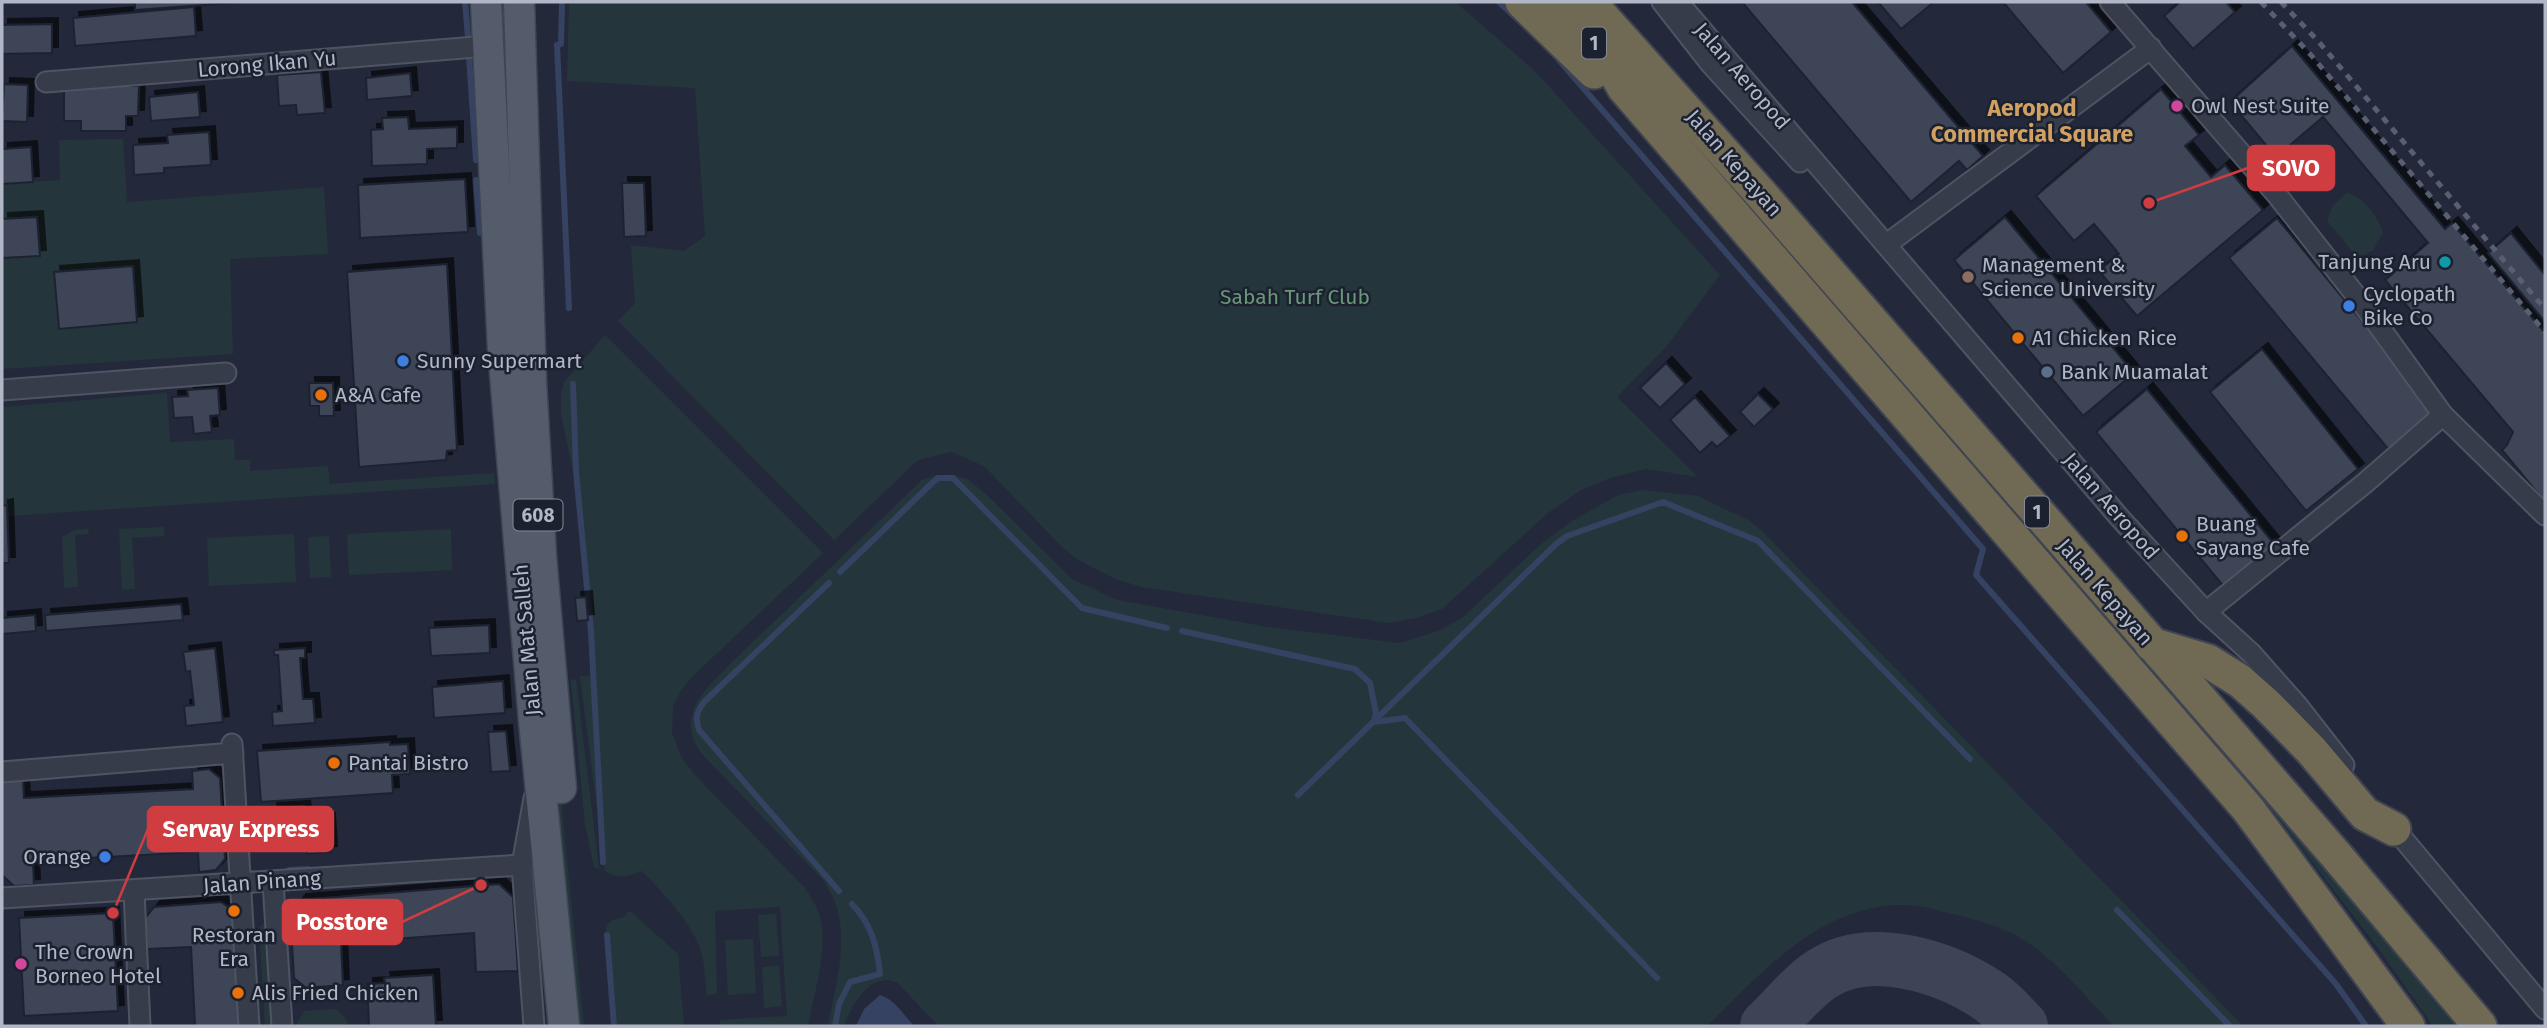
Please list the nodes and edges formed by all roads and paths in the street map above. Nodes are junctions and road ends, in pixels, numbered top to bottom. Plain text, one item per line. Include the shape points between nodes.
1 (486, 2) edge
2 (519, 2) edge
3 (1522, 2) edge
4 (1557, 2) edge
5 (1662, 2) edge
6 (1678, 2) edge
7 (2110, 2) edge
8 (1592, 5) edge
9 (488, 46) junction
10 (2151, 48) junction
11 (46, 82) dead end
12 (1624, 88) junction
13 (1852, 204) junction
14 (1886, 244) junction
15 (226, 373) dead end
16 (2, 390) edge
17 (2444, 415) junction
18 (2545, 515) edge
19 (2206, 612) junction
20 (2151, 644) junction
21 (2, 772) edge
22 (540, 776) junction
23 (2394, 829) junction
24 (523, 865) junction
25 (273, 881) junction
26 (241, 884) junction
27 (134, 891) junction
28 (2, 898) edge
29 (2545, 1009) edge
30 (139, 1026) edge
31 (249, 1026) edge
32 (282, 1026) edge
33 (534, 1026) edge
34 (564, 1026) edge
35 (584, 1026) edge
36 (2407, 1026) edge
37 (2480, 1026) edge

1 - 9 main road, Jalan Mat Salleh / 608
2 - 35 main road, Jalan Mat Salleh / 608 via 541,556
3 - 12 highway via 1599,77
4 - 12 highway, Jalan Kepayan / 1 via 1609,62
5 - 13 street via 1792,154 1831,194
6 - 13 street, Jalan Aeropod
7 - 10 street
8 - 20 highway, Jalan Kepayan / 1
9 - 11 street, Lorong Ikan Yu
9 - 22 main road, Jalan Mat Salleh / 608 via 503,349
10 - 14 street
10 - 17 street via 2284,205
12 - 36 highway, Jalan Kepayan / 1 via 2248,809
13 - 14 street, Jalan Aeropod
14 - 19 street, Jalan Aeropod
15 - 16 street
17 - 18 street
17 - 19 street
19 - 23 street, Jalan Aeropod via 2298,706
20 - 23 highway via 2208,661 2240,681 2312,751 2365,814
20 - 37 highway, Jalan Kepayan / 1
21 - 26 street via 233,749
22 - 24 street
22 - 34 main road, Jalan Mat Salleh / 608
23 - 29 street, Jalan Aeropod
24 - 25 street, Jalan Pinang
24 - 33 street
25 - 26 street, Jalan Pinang
25 - 32 street
26 - 27 street, Jalan Pinang
26 - 31 street
27 - 28 street, Jalan Pinang
27 - 30 street

